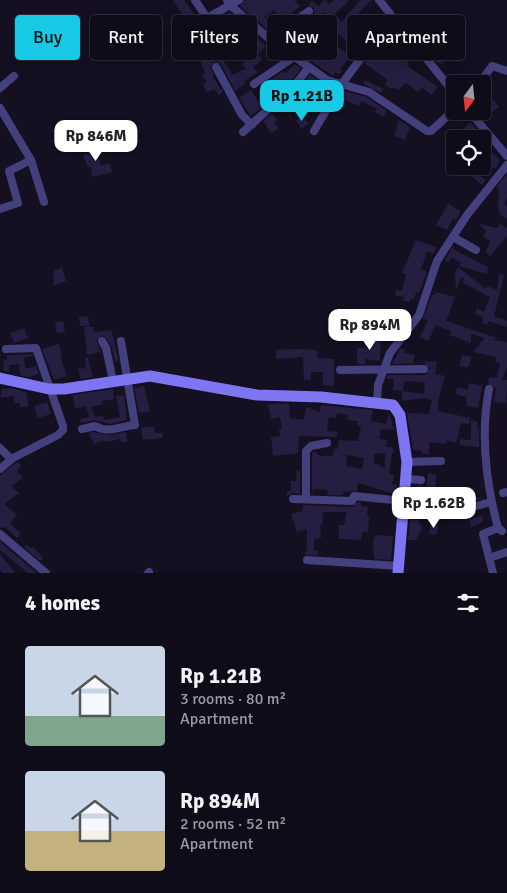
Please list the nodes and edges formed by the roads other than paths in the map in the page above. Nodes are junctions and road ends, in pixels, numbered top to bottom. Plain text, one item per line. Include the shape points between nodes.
1 (195, 0) edge
2 (239, 0) edge
3 (379, 0) edge
4 (229, 2) edge
5 (310, 10) dead end
6 (205, 15) edge
7 (211, 15) edge
8 (302, 15) edge
9 (267, 37) edge
10 (290, 60) edge
11 (299, 60) edge
12 (360, 60) edge
13 (309, 66) junction
14 (216, 67) dead end
15 (507, 71) edge
16 (486, 75) edge
17 (14, 76) dead end
18 (446, 83) edge
19 (254, 84) dead end
20 (341, 85) junction
21 (0, 88) edge
22 (0, 108) edge
23 (446, 117) edge
24 (476, 120) edge
25 (252, 125) junction
26 (314, 131) dead end
27 (243, 132) dead end
28 (507, 156) edge
29 (31, 160) junction
30 (507, 165) edge
31 (44, 202) dead end
32 (0, 209) edge
33 (453, 237) junction
34 (476, 250) dead end
35 (121, 341) dead end
36 (102, 342) dead end
37 (6, 349) dead end
38 (384, 369) junction
39 (424, 369) dead end
40 (340, 370) dead end
41 (0, 378) edge
42 (126, 378) junction
43 (113, 381) junction
44 (50, 389) junction
45 (489, 389) dead end
46 (377, 402) junction
47 (82, 430) dead end
48 (327, 442) dead end
49 (0, 448) edge
50 (11, 459) junction
51 (441, 461) dead end
52 (407, 462) junction
53 (0, 469) edge
54 (406, 479) junction
55 (421, 480) dead end
56 (293, 499) dead end
57 (306, 499) junction
58 (403, 501) junction
59 (491, 502) junction
60 (401, 515) junction
61 (0, 534) edge
62 (507, 552) edge
63 (489, 558) junction
64 (307, 560) dead end
65 (398, 570) edge
66 (46, 573) edge
67 (493, 573) edge

1 - 6 street
2 - 4 street
3 - 18 street
4 - 7 street
4 - 9 street
5 - 8 street
10 - 19 street
11 - 13 street
12 - 20 street
13 - 20 street via 327,80
13 - 25 street via 295,85
14 - 25 street via 242,115
15 - 16 street via 492,66
17 - 21 street
20 - 23 street via 369,92 429,132
20 - 26 street
22 - 29 street
24 - 28 street
25 - 27 street
29 - 31 street
29 - 32 street via 9,171 18,204
30 - 33 street
33 - 34 street
33 - 38 street via 437,261 420,314 400,338
35 - 42 street
36 - 43 street
37 - 44 street via 36,348
38 - 39 street
38 - 40 street
38 - 46 street via 378,385
41 - 44 street
42 - 43 street
42 - 46 street via 150,376 257,395
42 - 47 street via 134,425 112,430 95,426
43 - 44 street
44 - 50 street via 63,430 54,438
45 - 59 street via 485,407 484,455
46 - 52 street via 393,405 398,410
48 - 57 street via 306,451
49 - 50 street
50 - 53 street
51 - 52 street
52 - 54 street
54 - 55 street
54 - 58 street
56 - 57 street
57 - 58 street via 352,501 354,496
58 - 60 street
59 - 60 street via 450,513
59 - 63 street via 500,530 482,534
60 - 65 street
61 - 66 street
62 - 63 street
63 - 67 street
64 - 65 street

